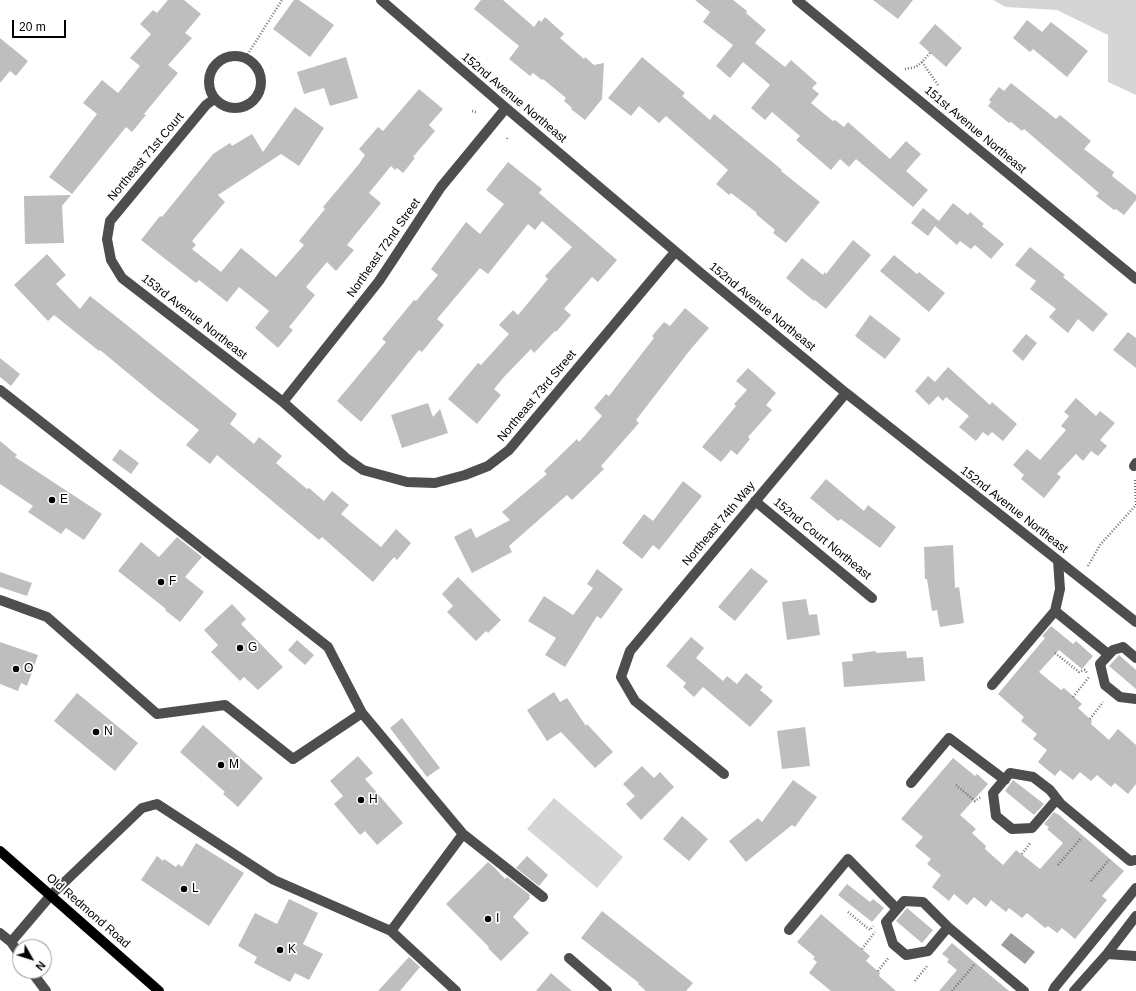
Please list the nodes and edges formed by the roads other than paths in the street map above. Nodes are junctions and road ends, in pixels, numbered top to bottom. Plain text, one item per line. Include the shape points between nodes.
1 (380, 0) edge
2 (797, 0) edge
3 (214, 98) junction
4 (506, 108) junction
5 (107, 238) joint
6 (675, 252) junction
7 (1136, 280) edge
8 (0, 390) edge
9 (846, 393) junction
10 (283, 402) junction
11 (755, 501) junction
12 (1058, 561) junction
13 (872, 598) dead end
14 (0, 600) edge
15 (1055, 611) junction
16 (1136, 622) edge
17 (1108, 654) junction
18 (1136, 658) edge
19 (992, 685) dead end
20 (1136, 699) edge
21 (362, 712) junction
22 (724, 774) dead end
23 (1005, 780) junction
24 (911, 783) dead end
25 (1057, 799) junction
26 (463, 834) junction
27 (0, 851) edge
28 (1136, 860) edge
29 (1136, 888) edge
30 (51, 895) junction
31 (544, 897) dead end
32 (897, 909) junction
33 (1136, 916) edge
34 (948, 927) junction
35 (789, 930) dead end
36 (391, 932) junction
37 (0, 933) edge
38 (11, 942) joint
39 (1106, 954) junction
40 (1136, 956) edge
41 (569, 958) dead end
42 (38, 979) edge
43 (46, 991) edge
44 (160, 991) edge
45 (456, 991) edge
46 (608, 991) edge
47 (1024, 991) edge
48 (1053, 991) edge
49 (1074, 991) edge

1 - 4 street, 152nd Avenue Northeast
2 - 7 street, 151st Avenue Northeast
3 - 3 street via 208,87 208,78 216,63 232,55 246,57 256,65 260,73 260,90 256,98 246,106 233,108
3 - 5 street, Northeast 71st Court via 110,221
4 - 6 street, 152nd Avenue Northeast
4 - 10 street, Northeast 72nd Street via 441,187 380,281
5 - 10 street, 153rd Avenue Northeast via 111,260 122,278
6 - 9 street, 152nd Avenue Northeast
6 - 10 street, Northeast 73rd Street via 509,450 488,466 465,475 435,483 407,482 363,470
8 - 21 street via 328,647
9 - 11 street, Northeast 74th Way
9 - 12 street, 152nd Avenue Northeast
11 - 13 street, 152nd Court Northeast
11 - 22 street, Northeast 74th Way via 630,651 621,676 635,701
12 - 15 street via 1060,589
12 - 16 street, 152nd Avenue Northeast
14 - 21 street via 47,617 157,714 225,705 294,759
15 - 17 street
15 - 19 street
17 - 18 street via 1122,647
17 - 20 street via 1100,664 1105,685 1120,697
21 - 26 street
23 - 24 street via 949,738
23 - 25 street via 1010,773 1033,778 1050,790
23 - 25 street via 993,793 996,816 1012,829 1032,828
25 - 28 street via 1130,861
26 - 31 street
26 - 36 street
27 - 30 main road, Old Redmond Road
29 - 48 street
30 - 36 street via 142,808 157,804 274,880
30 - 38 street
30 - 44 main road, Old Redmond Road
32 - 34 street via 904,901 923,902
32 - 34 street via 886,922 893,944 906,955 928,951
32 - 35 street via 848,859
33 - 39 street
34 - 47 street
36 - 45 street
37 - 38 street
39 - 40 street
39 - 49 street
41 - 46 street
42 - 43 street

